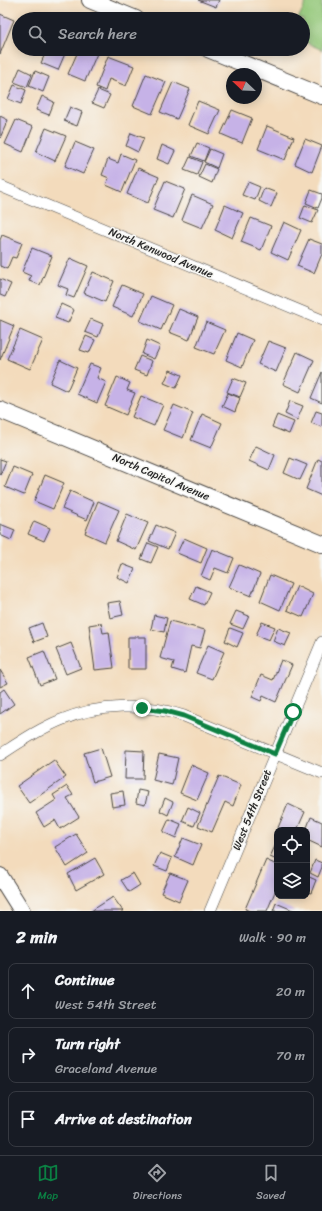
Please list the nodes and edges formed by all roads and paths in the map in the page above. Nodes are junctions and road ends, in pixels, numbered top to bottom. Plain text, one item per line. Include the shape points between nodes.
1 (90, 0) edge
2 (119, 12) edge
3 (225, 56) edge
4 (322, 96) edge
5 (0, 186) edge
6 (322, 320) edge
7 (0, 410) edge
8 (322, 544) edge
9 (322, 642) edge
10 (275, 754) junction
11 (0, 755) edge
12 (322, 773) edge
13 (0, 876) edge
14 (22, 911) edge
15 (210, 911) edge

1 - 2 main road
3 - 4 main road
5 - 6 street, North Kenwood Avenue
7 - 8 main road, North Capitol Avenue
9 - 10 street, West 54th Street
10 - 11 street via 175,713 150,708 125,708 98,710 62,720 34,733
10 - 12 street
10 - 15 street, West 54th Street
13 - 14 main road

